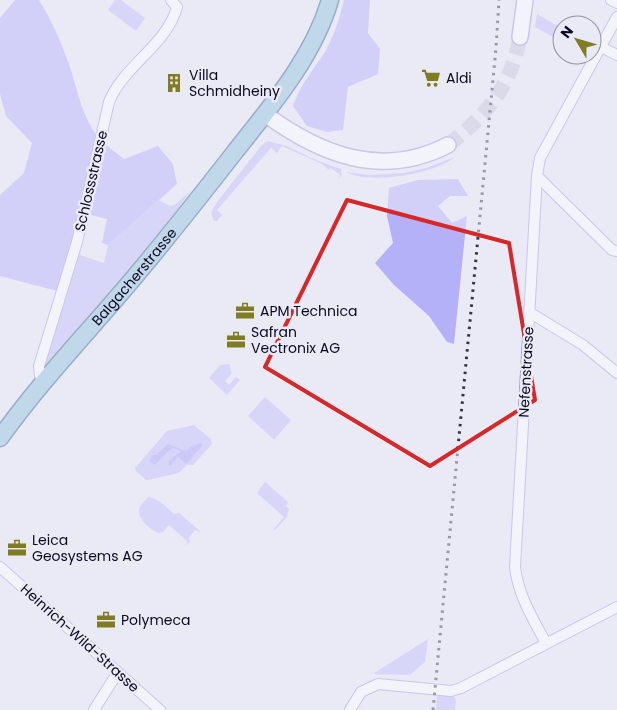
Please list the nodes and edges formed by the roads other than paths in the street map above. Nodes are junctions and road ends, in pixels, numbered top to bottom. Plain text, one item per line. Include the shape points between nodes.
1 (171, 0) edge
2 (330, 0) edge
3 (525, 0) edge
4 (611, 0) edge
5 (617, 3) edge
6 (617, 17) edge
7 (520, 37) tunnel mouth
8 (602, 45) edge
9 (602, 48) edge
10 (617, 55) edge
11 (591, 65) edge
12 (265, 114) junction
13 (448, 145) tunnel mouth
14 (537, 176) junction
15 (617, 251) edge
16 (529, 312) junction
17 (617, 373) edge
18 (43, 382) junction
19 (0, 438) edge
20 (0, 567) edge
21 (617, 607) edge
22 (546, 644) junction
23 (118, 672) junction
24 (94, 710) edge
25 (160, 710) edge
26 (350, 710) edge

1 - 18 street, Schlossstrasse via 177,7 174,20 120,80 109,102 76,242 39,366
2 - 12 main road, Balgacherstrasse via 314,42
3 - 7 main road
4 - 5 street
6 - 8 street, Nefenstrasse
9 - 10 street
11 - 14 street, Nefenstrasse via 540,158
12 - 13 main road via 313,145 356,159 413,158
12 - 18 main road, Balgacherstrasse via 122,292
14 - 15 street via 612,250
14 - 16 street, Nefenstrasse
16 - 17 street via 583,345
16 - 22 street, Nefenstrasse via 515,567 522,597
18 - 19 main road, Balgacherstrasse
20 - 23 street, Heinrich-Wild-Strasse
21 - 22 street
22 - 26 street via 451,691 378,684 361,692
23 - 24 street
23 - 25 street, Heinrich-Wild-Strasse

